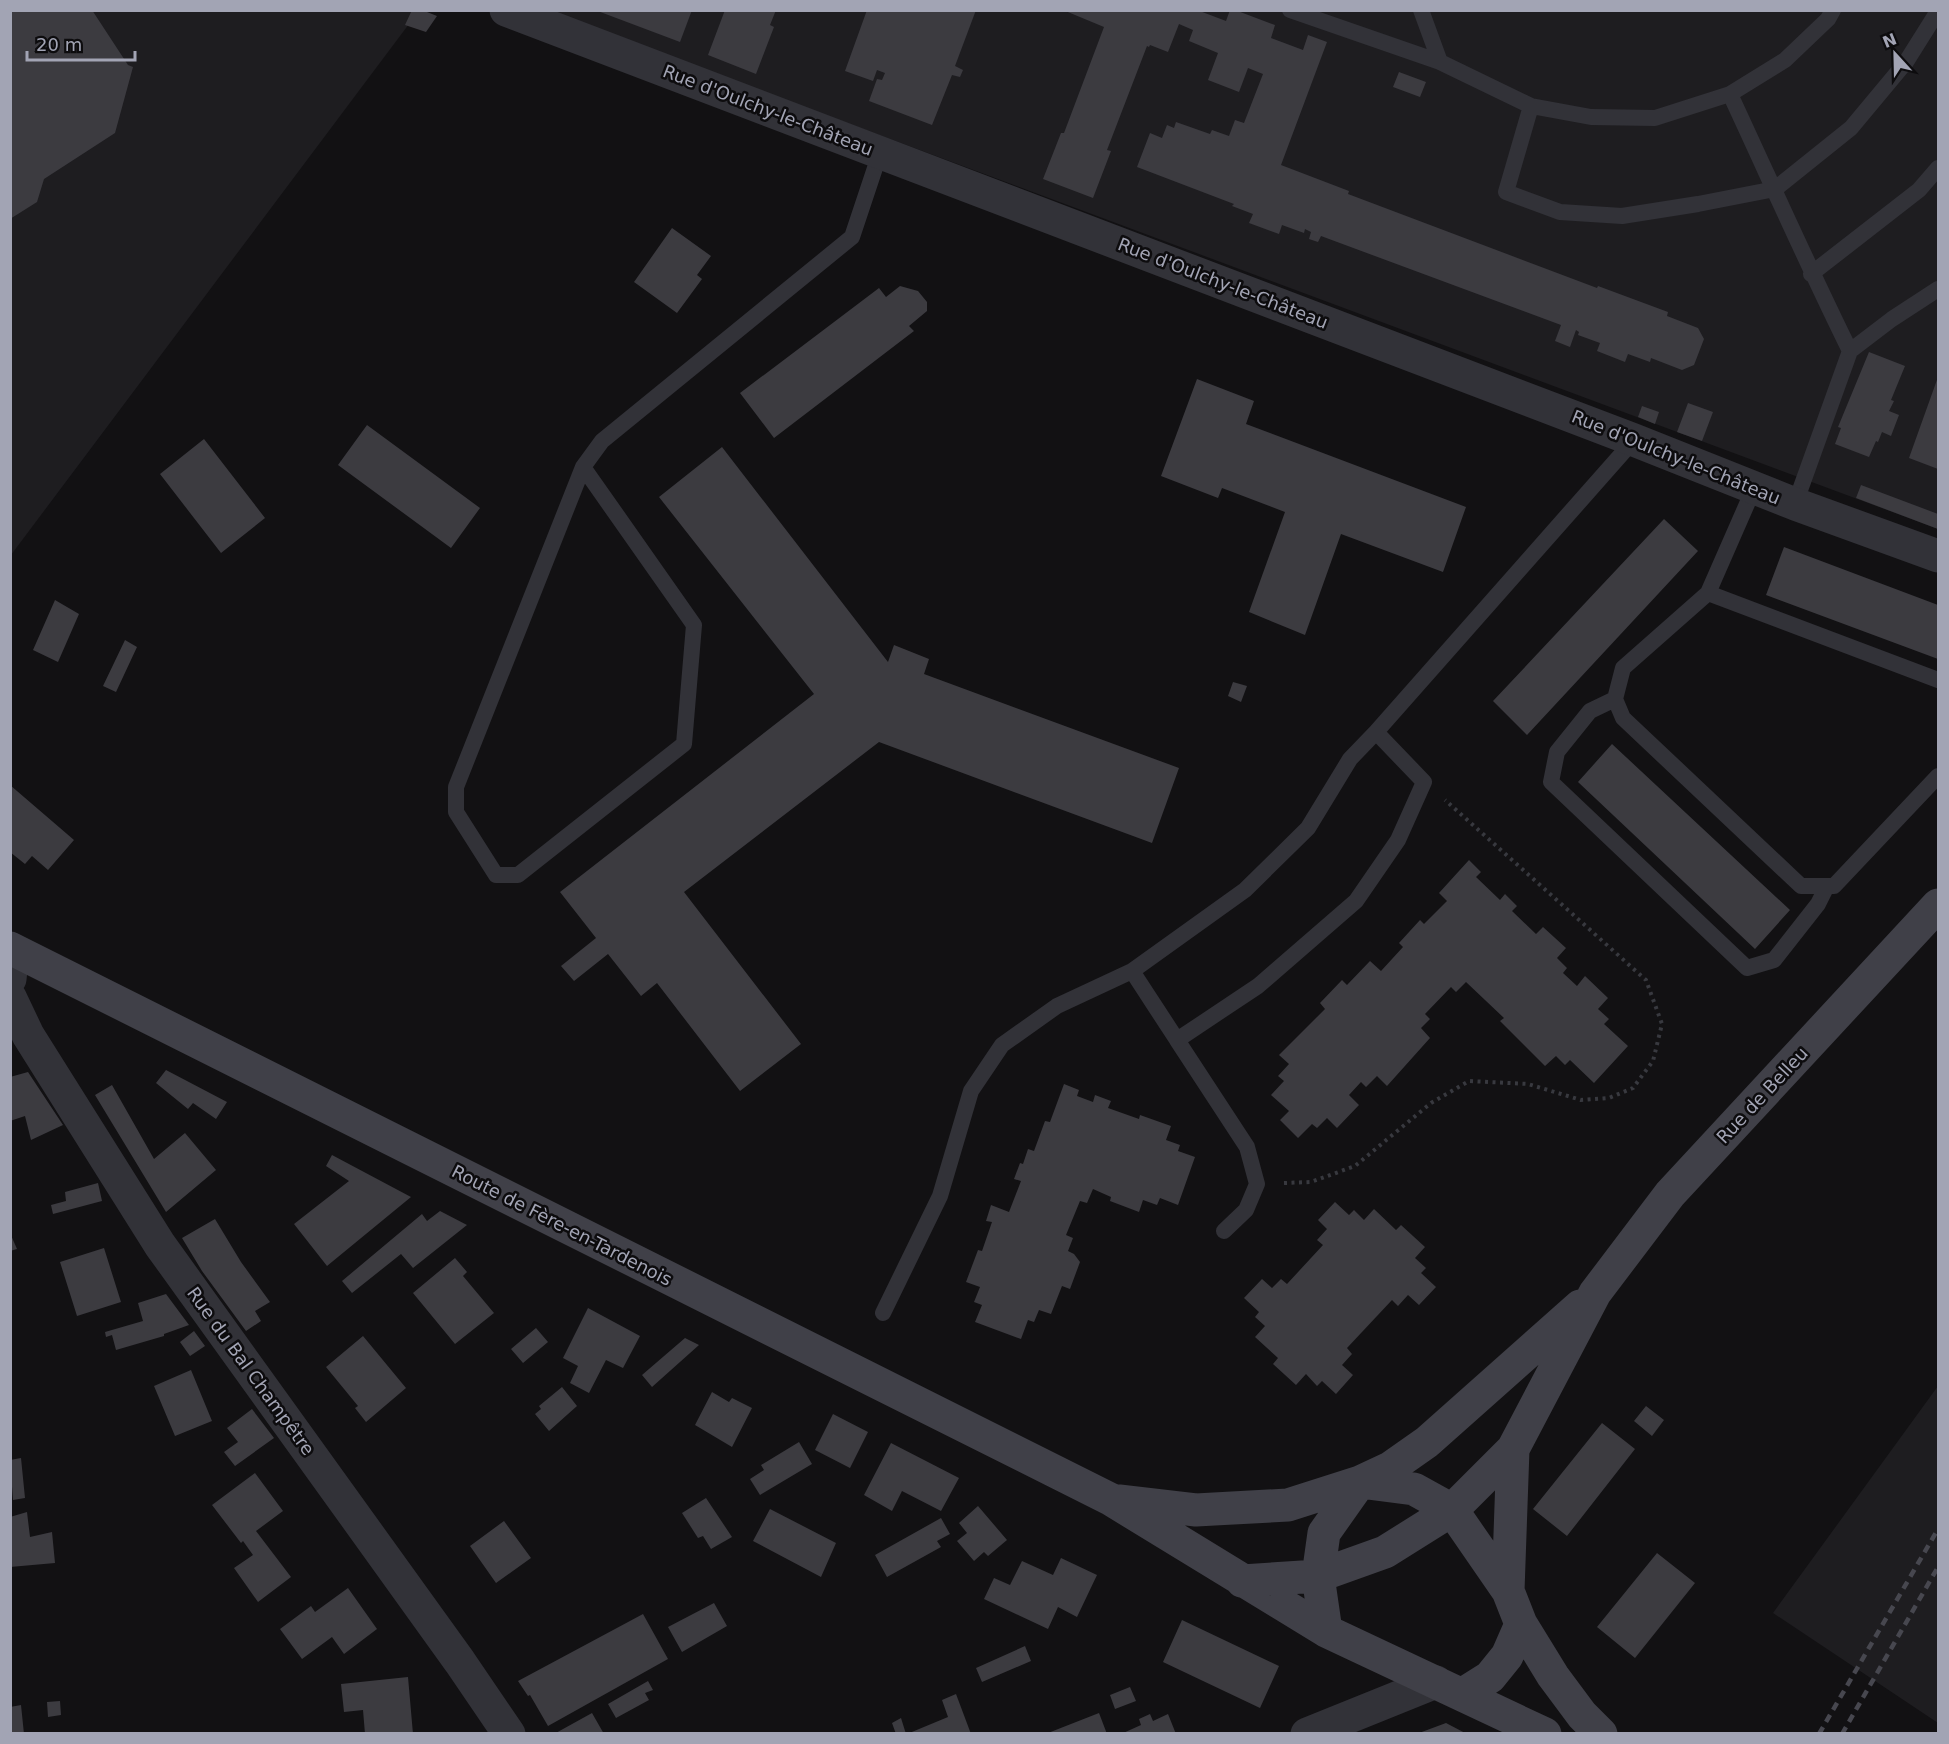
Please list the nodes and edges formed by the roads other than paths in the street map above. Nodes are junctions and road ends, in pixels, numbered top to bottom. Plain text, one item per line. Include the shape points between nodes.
1 (506, 10) edge
2 (1290, 10) edge
3 (1421, 10) edge
4 (1833, 10) edge
5 (1938, 11) edge
6 (1440, 62) junction
7 (1730, 94) junction
8 (1531, 106) junction
9 (880, 153) junction
10 (1938, 168) edge
11 (1775, 189) junction
12 (1811, 274) junction
13 (1938, 289) edge
14 (1850, 351) junction
15 (1634, 440) junction
16 (583, 467) junction
17 (1754, 488) junction
18 (1795, 504) junction
19 (1938, 556) edge
20 (1708, 593) junction
21 (1938, 680) edge
22 (1615, 699) junction
23 (1376, 732) junction
24 (1938, 776) edge
25 (1827, 886) junction
26 (1938, 906) edge
27 (11, 956) edge
28 (1132, 971) junction
29 (10, 997) edge
30 (1177, 1040) junction
31 (1224, 1231) dead end
32 (1595, 1293) junction
33 (883, 1313) dead end
34 (1513, 1449) junction
35 (1359, 1482) junction
36 (1110, 1499) junction
37 (1452, 1510) junction
38 (1318, 1576) junction
39 (1242, 1581) junction
40 (1508, 1591) junction
41 (1521, 1624) junction
42 (1326, 1631) junction
43 (1449, 1688) junction
44 (509, 1734) edge
45 (1307, 1734) edge
46 (1545, 1734) edge
47 (1601, 1734) edge

1 - 9 street, Rue d'Oulchy-le-Château
2 - 6 lane
3 - 6 lane
4 - 7 lane via 1785,60
5 - 11 lane via 1906,62 1851,128
6 - 8 lane
7 - 8 lane via 1655,118 1591,117
7 - 11 lane
8 - 11 lane via 1506,192 1560,212 1622,216
9 - 15 street, Rue d'Oulchy-le-Château
9 - 16 lane via 852,237 602,441
10 - 12 lane via 1919,190
11 - 12 lane
12 - 14 lane
13 - 14 lane
14 - 18 lane
15 - 17 street, Rue d'Oulchy-le-Château
15 - 23 lane
16 - 16 lane via 456,787 456,812 496,875 518,875 684,744 694,625
17 - 18 street, Rue d'Oulchy-le-Château
17 - 20 lane
18 - 19 street, Rue d'Oulchy-le-Château
20 - 21 lane
20 - 22 lane via 1623,668
22 - 25 lane via 1623,718 1801,886
22 - 25 lane via 1590,711 1557,752 1551,782 1747,968 1774,960 1818,904
23 - 28 lane via 1350,759 1308,828 1245,890
23 - 30 lane via 1424,782 1398,840 1356,901 1258,986
24 - 25 lane via 1834,886
26 - 32 main road, Rue de Belleu via 1670,1194
27 - 36 main road, Route de Fère-en-Tardenois
28 - 30 lane
28 - 33 lane via 1057,1006 1002,1045 971,1091 940,1196
29 - 44 street, Rue du Bal Champêtre via 28,1035 160,1245
30 - 31 lane via 1247,1147 1257,1184 1246,1210
32 - 34 main road, Route de Fère-en-Tardenois
32 - 35 main road, Route de Fère-en-Tardenois via 1427,1442
34 - 37 main road
34 - 40 main road, Route de Fère-en-Tardenois
35 - 36 main road, Route de Fère-en-Tardenois via 1288,1504 1196,1510
35 - 37 main road, Route de Fère-en-Tardenois via 1414,1489
35 - 38 main road, Route de Fère-en-Tardenois via 1324,1533
36 - 39 main road, Route de Fère-en-Tardenois
37 - 38 main road via 1385,1552
37 - 40 main road, Route de Fère-en-Tardenois
38 - 39 main road
38 - 42 main road, Route de Fère-en-Tardenois
39 - 42 main road, Route de Fère-en-Tardenois
40 - 41 main road, Route de Fère-en-Tardenois
41 - 43 main road via 1507,1656 1490,1677
41 - 47 main road, Route de Fère-en-Tardenois via 1553,1676
42 - 43 main road, Route de Fère-en-Tardenois
43 - 45 street
43 - 46 main road, Route de Fère-en-Tardenois

